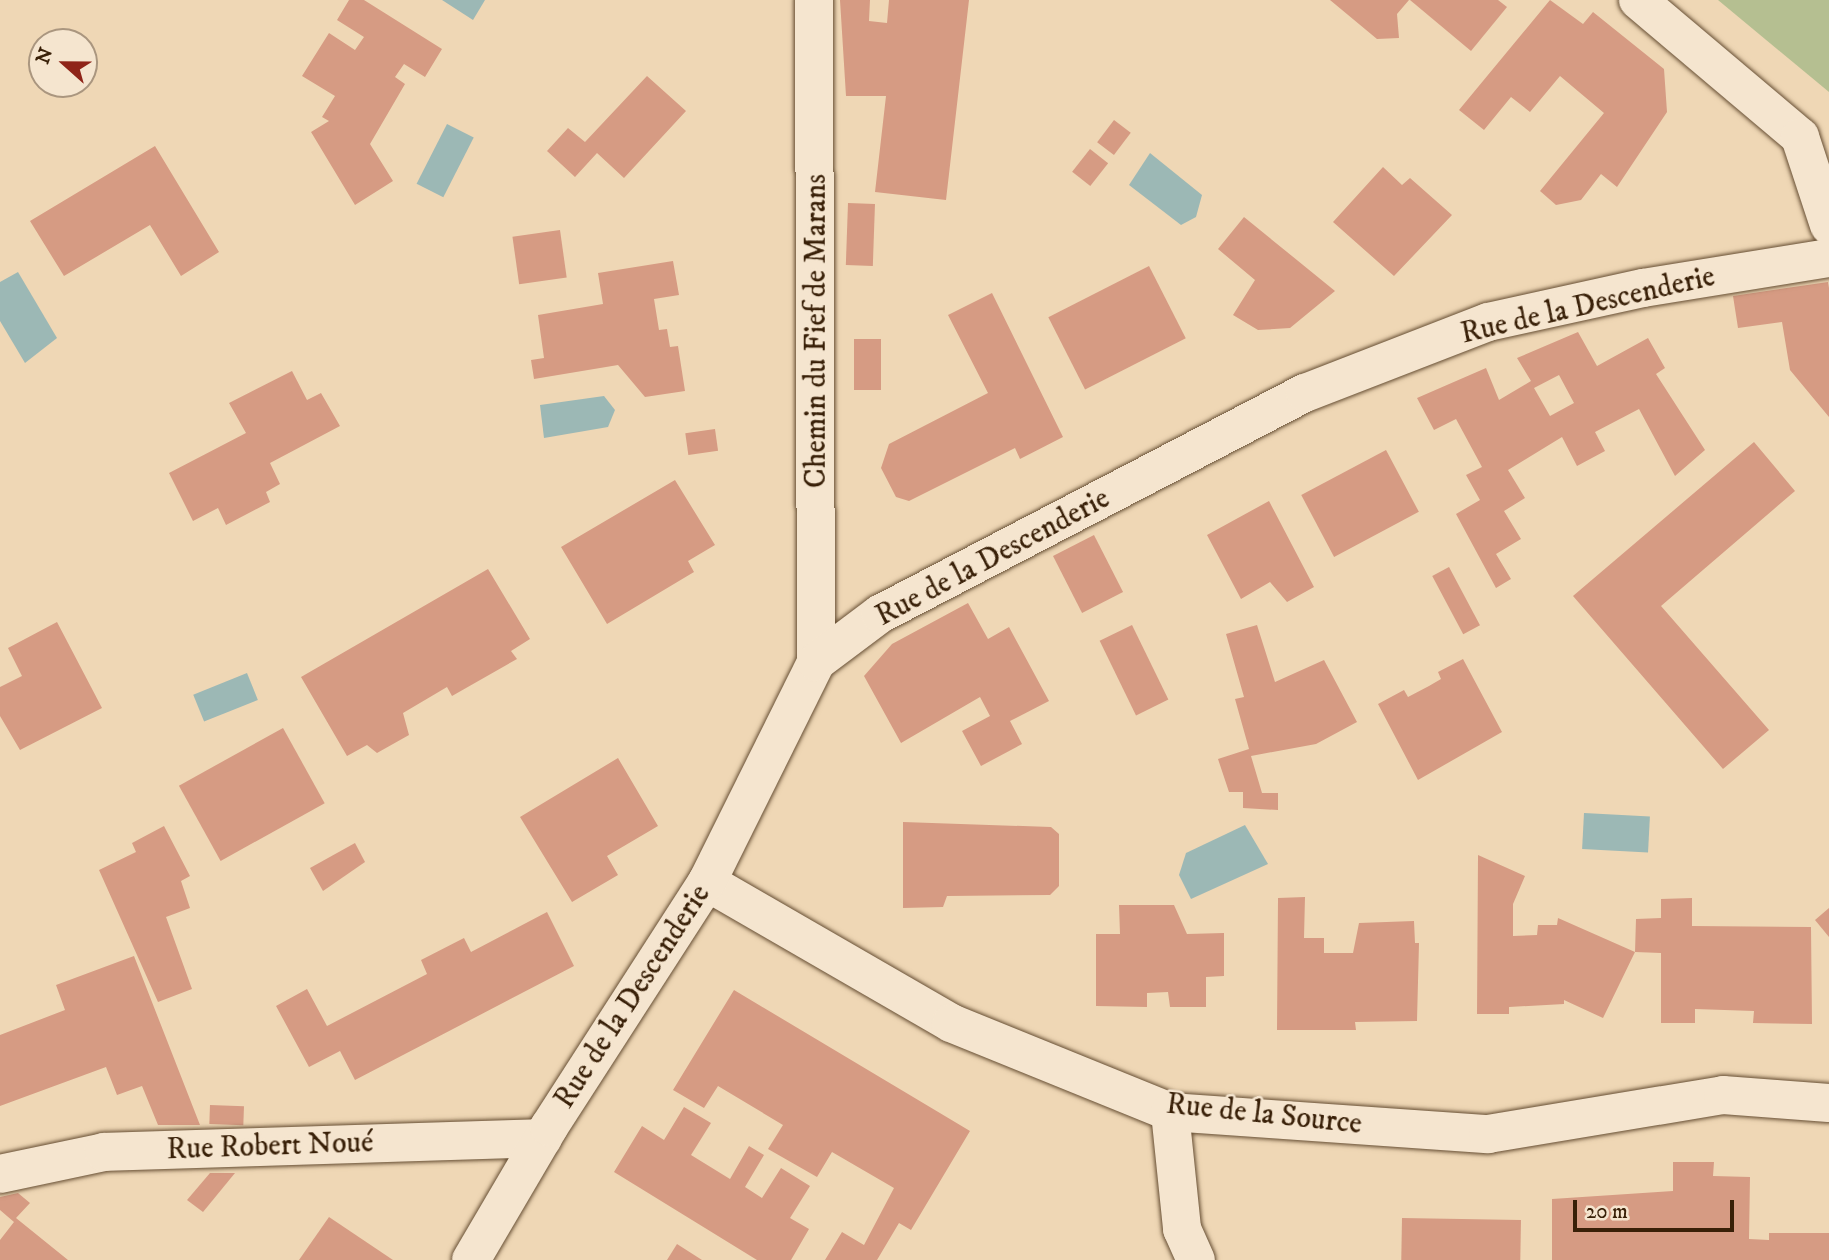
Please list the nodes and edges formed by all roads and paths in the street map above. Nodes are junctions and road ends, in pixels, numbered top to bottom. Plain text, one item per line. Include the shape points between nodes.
1 (814, 0) edge
2 (1638, 0) edge
3 (1829, 225) edge
4 (1829, 258) edge
5 (816, 662) junction
6 (707, 882) junction
7 (1829, 1103) edge
8 (1170, 1112) junction
9 (543, 1138) junction
10 (0, 1174) edge
11 (471, 1260) edge
12 (1196, 1260) edge

1 - 5 street, Chemin du Fief de Marans
2 - 3 street via 1800,137
4 - 5 street, Rue de la Descenderie via 1643,288 1488,322 1306,393 971,564 880,614
5 - 6 street, Rue de la Descenderie
6 - 8 street, Rue de la Source via 951,1023
6 - 9 street, Rue de la Descenderie
7 - 8 street, Rue de la Source via 1723,1095 1488,1134
8 - 12 street via 1182,1229
9 - 10 street, Rue Robert Noué via 104,1152
9 - 11 street, Rue de la Descenderie

